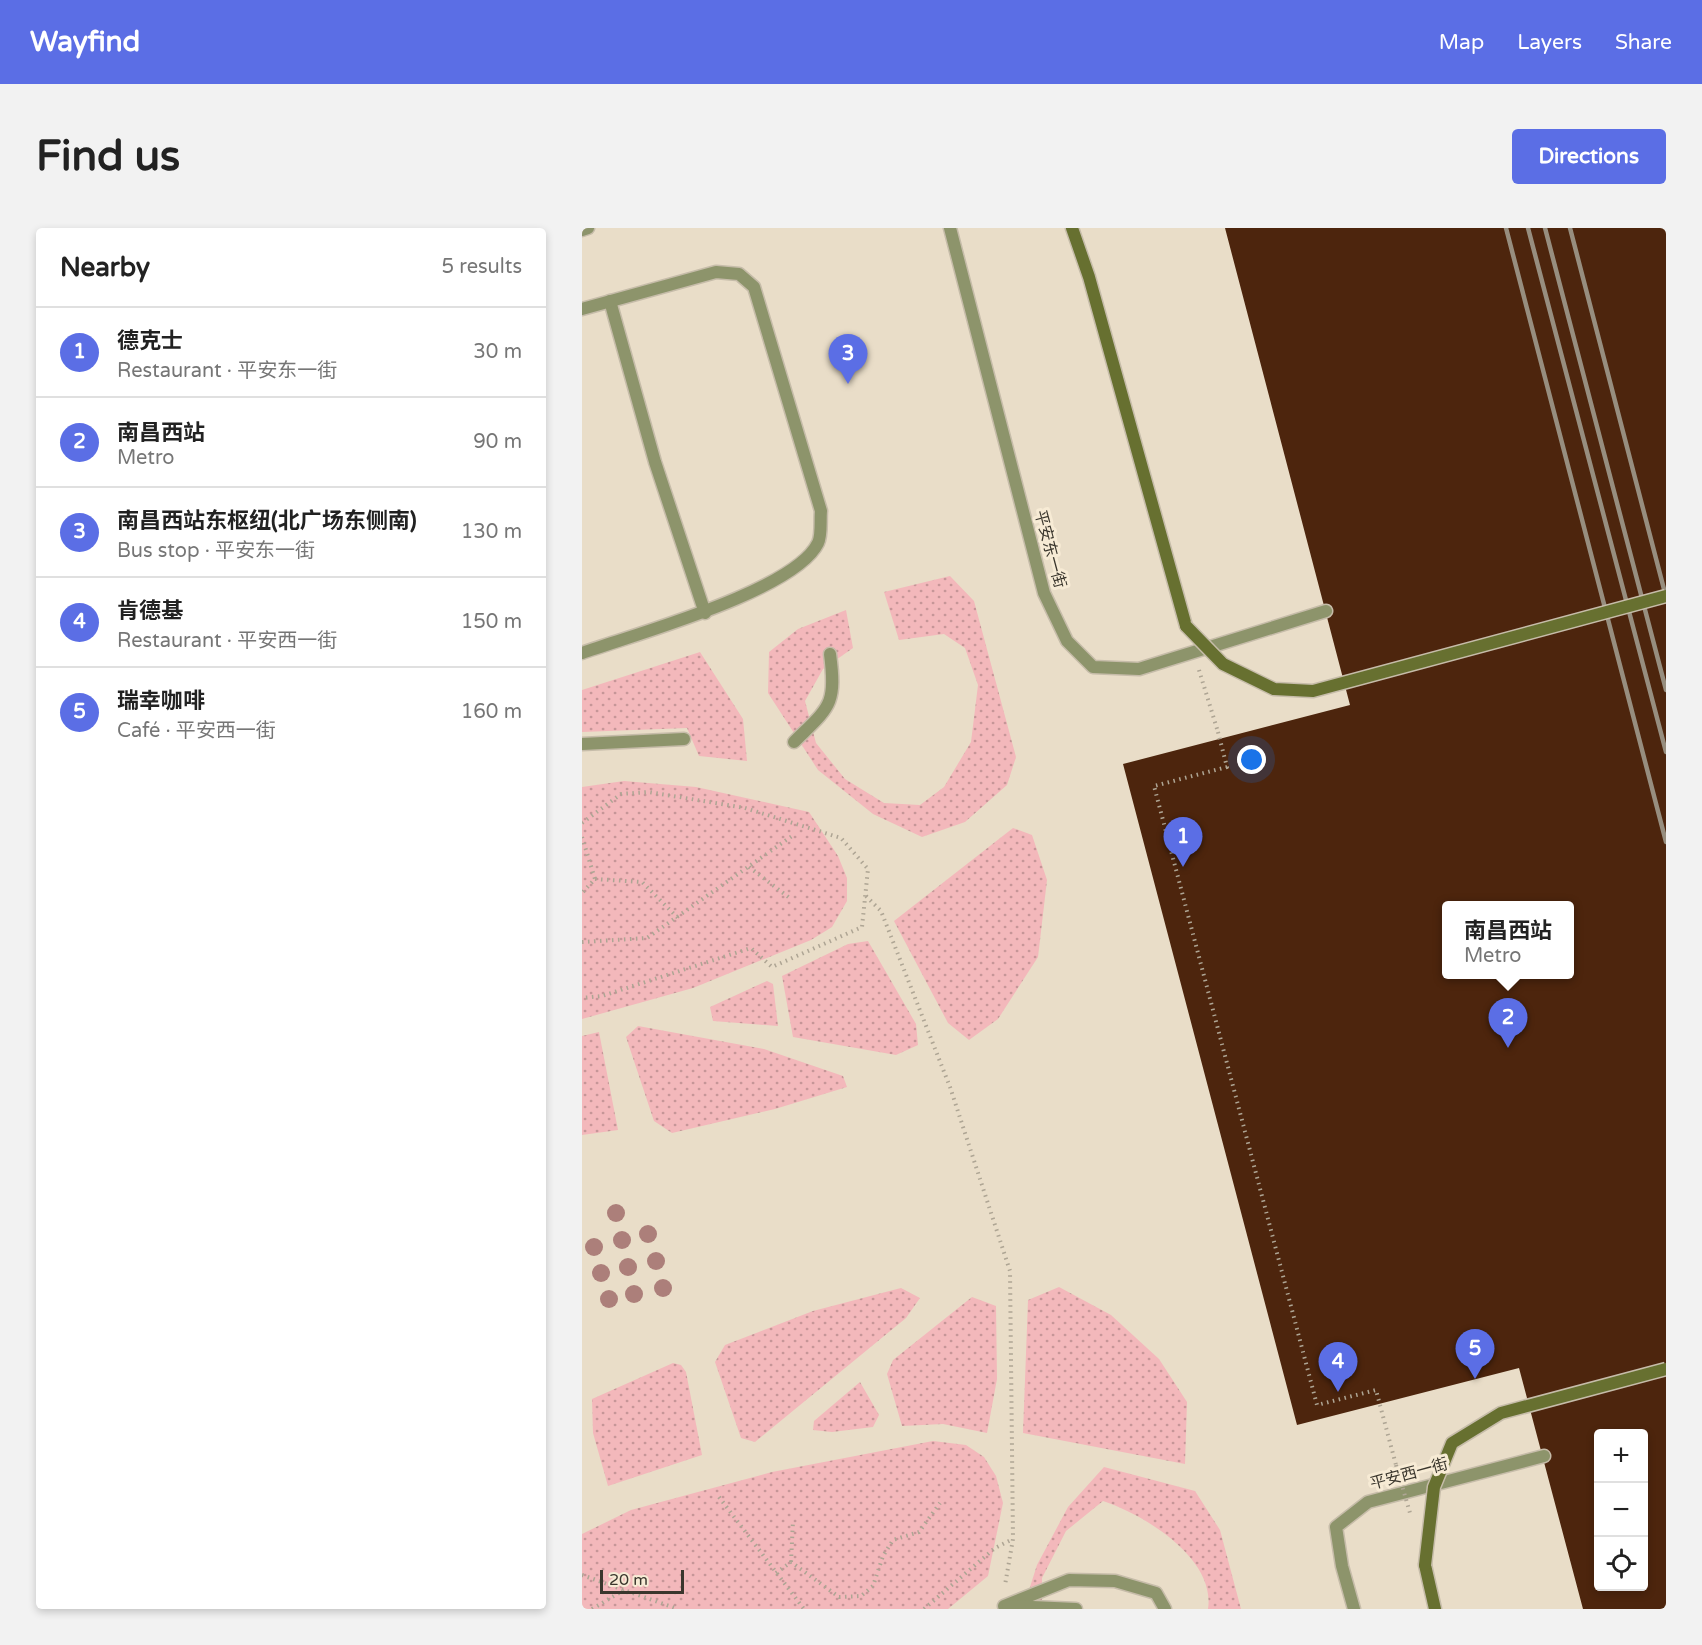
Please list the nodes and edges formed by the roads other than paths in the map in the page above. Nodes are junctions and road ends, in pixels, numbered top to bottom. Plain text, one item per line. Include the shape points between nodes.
1 (588, 228) edge
2 (950, 228) edge
3 (1072, 228) edge
4 (582, 230) edge
5 (610, 302) junction
6 (582, 309) edge
7 (1666, 596) edge
8 (1326, 611) dead end
9 (705, 613) junction
10 (582, 653) edge
11 (830, 654) dead end
12 (684, 739) dead end
13 (794, 742) dead end
14 (582, 744) edge
15 (1666, 1369) edge
16 (1544, 1456) dead end
17 (1076, 1609) edge
18 (1165, 1609) edge
19 (1354, 1609) edge
20 (1435, 1609) edge

1 - 4 street
2 - 8 street, 平安东一街 via 1044,593 1073,648 1093,667 1139,669
3 - 7 street, bridge via 1186,626 1223,664 1274,688 1313,691
5 - 6 street
5 - 9 street via 655,462
5 - 9 street via 716,272 739,274 754,287 821,511 818,543 791,570
9 - 10 street
11 - 13 street via 834,681 828,707
12 - 14 street
15 - 20 street, bridge via 1501,1413 1452,1443 1434,1487 1425,1565
16 - 19 street, 平安西一街 via 1368,1502 1336,1527
17 - 18 street via 1004,1606 1069,1580 1115,1581 1156,1593

